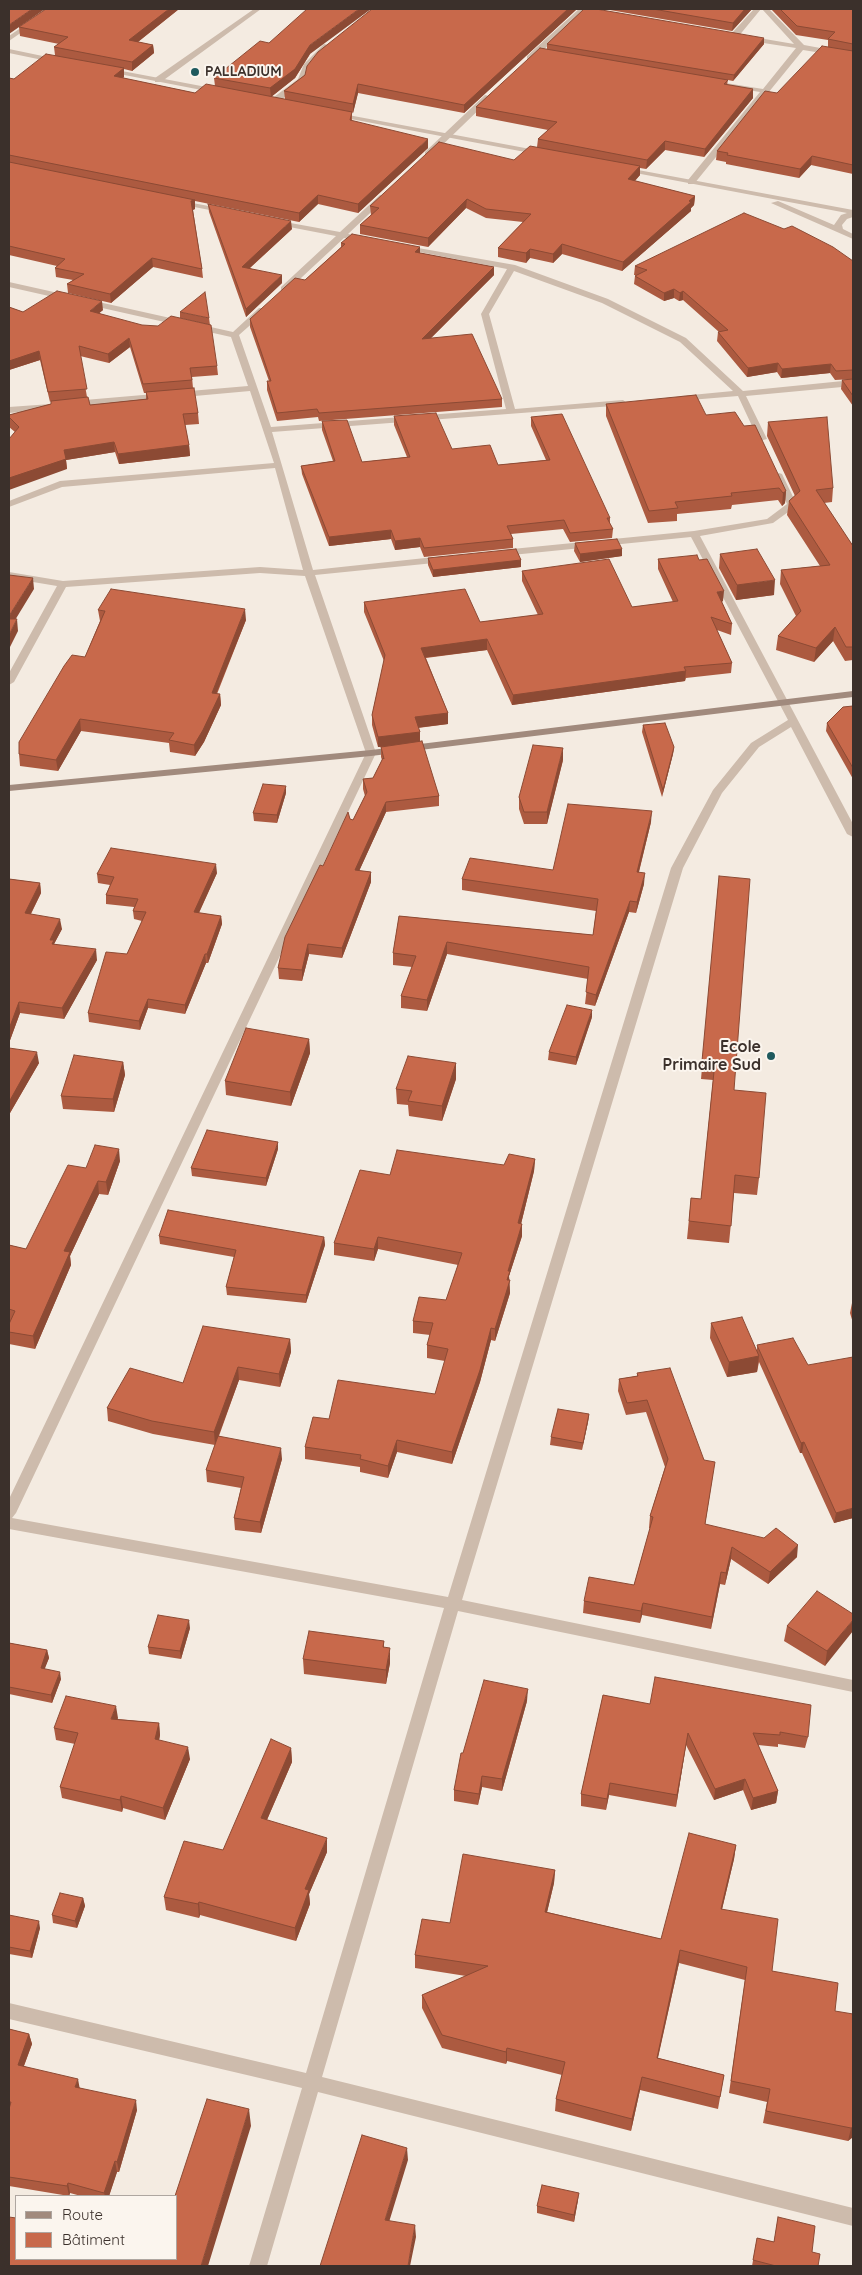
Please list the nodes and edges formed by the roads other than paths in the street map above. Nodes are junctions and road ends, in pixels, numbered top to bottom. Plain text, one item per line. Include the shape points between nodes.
1 (52, 9) edge
2 (258, 9) edge
3 (583, 9) edge
4 (758, 9) edge
5 (764, 9) edge
6 (593, 10) edge
7 (726, 34) edge
8 (735, 35) junction
9 (9, 39) edge
10 (337, 40) edge
11 (801, 48) junction
12 (9, 51) edge
13 (537, 52) junction
14 (547, 53) edge
15 (853, 56) edge
16 (64, 62) edge
17 (524, 64) edge
18 (102, 69) edge
19 (158, 80) junction
20 (698, 80) edge
21 (496, 90) edge
22 (765, 91) junction
23 (225, 93) edge
24 (263, 100) edge
25 (272, 102) junction
26 (282, 104) edge
27 (331, 113) edge
28 (448, 135) junction
29 (554, 156) edge
30 (419, 162) edge
31 (613, 167) edge
32 (691, 182) junction
33 (391, 189) edge
34 (749, 193) junction
35 (171, 200) edge
36 (853, 213) edge
37 (237, 214) edge
38 (266, 220) edge
39 (840, 230) junction
40 (342, 236) junction
41 (853, 237) edge
42 (370, 241) edge
43 (399, 246) edge
44 (512, 267) junction
45 (9, 284) edge
46 (278, 295) edge
47 (271, 302) edge
48 (235, 335) junction
49 (853, 383) edge
50 (253, 388) junction
51 (741, 394) junction
52 (674, 399) edge
53 (636, 402) edge
54 (67, 405) edge
55 (58, 406) edge
56 (9, 410) edge
57 (511, 412) junction
58 (267, 430) junction
59 (765, 445) edge
60 (773, 462) edge
61 (279, 465) junction
62 (9, 504) edge
63 (694, 534) junction
64 (487, 555) edge
65 (457, 558) edge
66 (309, 573) junction
67 (9, 575) edge
68 (62, 584) junction
69 (9, 682) edge
70 (853, 694) edge
71 (784, 702) junction
72 (794, 721) junction
73 (371, 753) junction
74 (9, 788) edge
75 (853, 834) edge
76 (9, 1513) edge
77 (9, 1523) edge
78 (453, 1604) junction
79 (853, 1686) edge
80 (9, 2011) edge
81 (311, 2082) junction
82 (853, 2217) edge
83 (258, 2266) edge

1 - 9 street
2 - 19 street
3 - 6 street
3 - 13 street
4 - 8 street
5 - 11 street
7 - 8 street
8 - 11 street
10 - 25 street via 314,57 301,80
11 - 15 street
11 - 22 street
12 - 16 street
13 - 14 street
13 - 17 street
18 - 19 street
19 - 23 street
20 - 22 street
21 - 28 street
22 - 32 street
24 - 25 street
25 - 26 street
27 - 28 street
28 - 29 street
28 - 30 street
31 - 32 street
32 - 34 street
33 - 40 street
34 - 36 street
34 - 39 street
35 - 37 street
36 - 39 street via 840,221
38 - 40 street
39 - 41 street
40 - 42 street
40 - 46 street
43 - 44 street
44 - 51 street via 605,301 683,340
44 - 57 street via 485,314
45 - 48 street
47 - 48 street
48 - 50 street
49 - 51 street
50 - 54 street
50 - 58 street
51 - 52 street
51 - 59 street
53 - 57 street
55 - 56 street
57 - 58 street
58 - 61 street
60 - 63 street via 792,505 770,521
61 - 62 street via 60,484
61 - 66 street
63 - 64 street
63 - 71 street
65 - 66 street
66 - 68 street via 260,570
66 - 73 street
67 - 68 street
68 - 69 street
70 - 71 main road
71 - 72 street
71 - 73 main road
72 - 75 street
72 - 78 street via 754,745 717,792 677,868
73 - 74 main road
73 - 76 street
77 - 78 street
78 - 79 street
78 - 81 street
80 - 81 street
81 - 82 street
81 - 83 street

